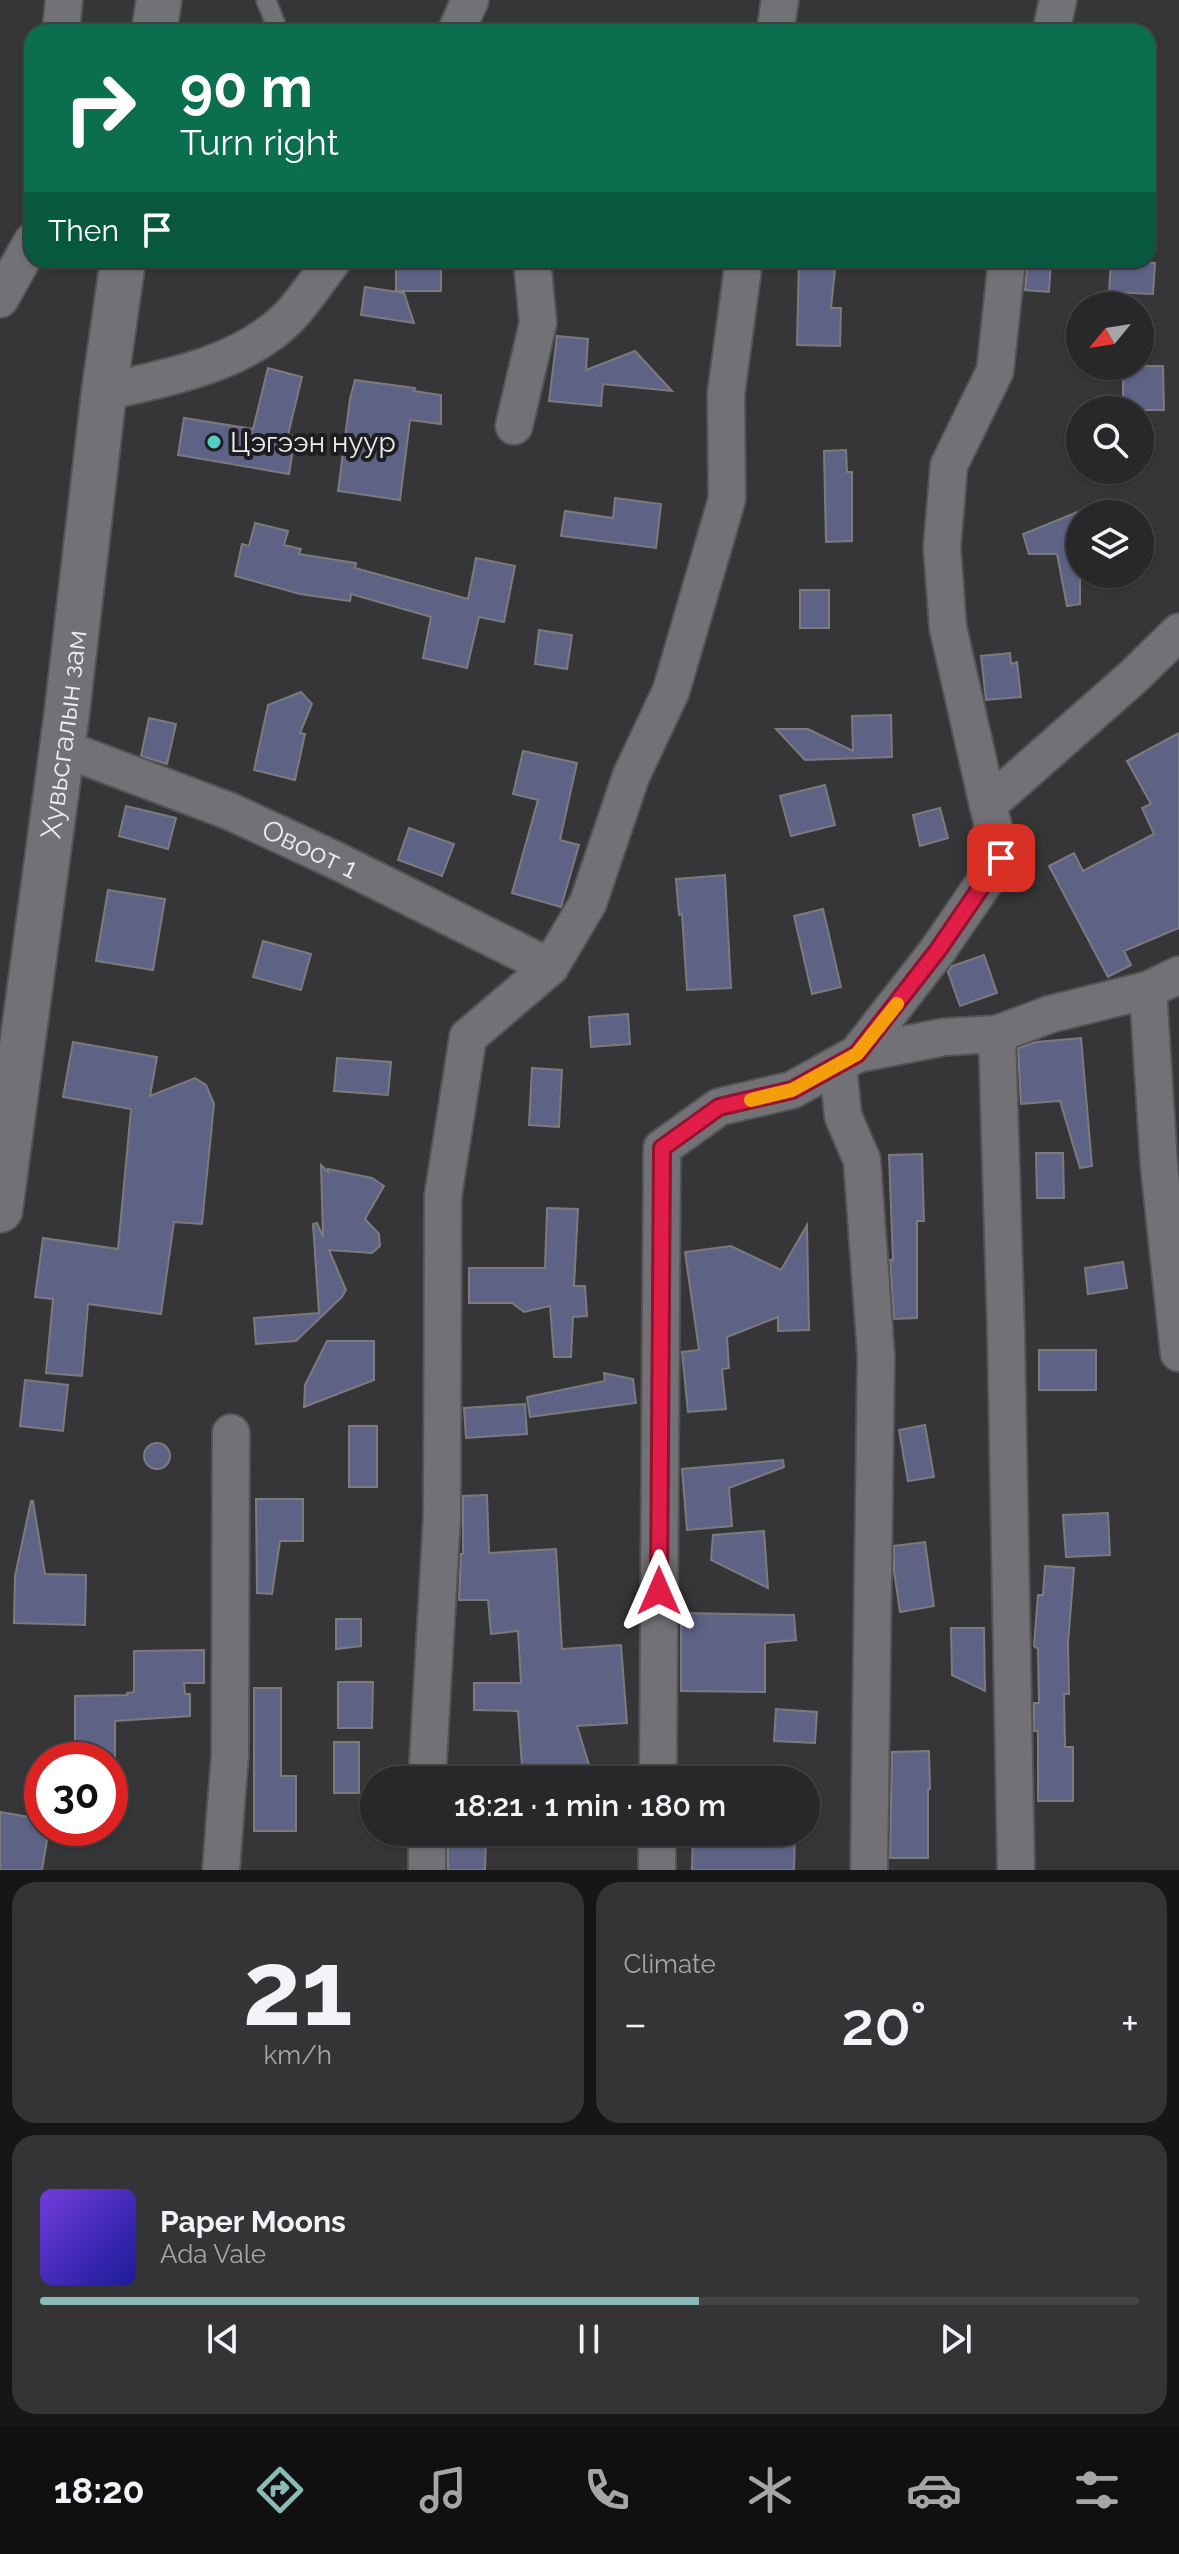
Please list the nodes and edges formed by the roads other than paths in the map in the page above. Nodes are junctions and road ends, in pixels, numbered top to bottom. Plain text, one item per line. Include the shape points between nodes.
1 (64, 0) edge
2 (159, 0) edge
3 (266, 0) edge
4 (470, 0) edge
5 (780, 0) edge
6 (1058, 0) edge
7 (62, 24) edge
8 (155, 24) edge
9 (276, 24) edge
10 (460, 24) edge
11 (776, 24) edge
12 (1053, 24) edge
13 (24, 256) edge
14 (122, 268) edge
15 (327, 268) edge
16 (533, 268) edge
17 (743, 268) edge
18 (1006, 268) edge
19 (0, 299) edge
20 (104, 392) junction
21 (514, 426) dead end
22 (1179, 632) edge
23 (62, 748) junction
24 (988, 805) junction
25 (550, 967) junction
26 (1164, 982) edge
27 (997, 1034) junction
28 (848, 1060) junction
29 (3, 1165) edge
30 (0, 1210) edge
31 (1179, 1353) edge
32 (231, 1433) dead end
33 (428, 1766) edge
34 (658, 1766) edge
35 (427, 1846) edge
36 (657, 1846) edge
37 (221, 1870) edge
38 (427, 1870) edge
39 (657, 1870) edge
40 (869, 1870) edge
41 (1016, 1870) edge

1 - 7 street
2 - 8 main road
3 - 9 lane
4 - 10 street
5 - 11 street
6 - 12 street
13 - 19 street
14 - 20 main road, Хувьсгалын зам
15 - 20 street via 289,317 255,342 199,369
16 - 21 street via 538,323
17 - 25 street via 726,394 727,499 671,691 631,776 588,903
18 - 24 street via 995,371 949,465 942,547 948,628
20 - 23 main road, Хувьсгалын зам
22 - 24 street
23 - 25 street, Овоот 1 via 229,811
23 - 29 main road, Хувьсгалын зам
24 - 28 street via 1001,858 938,950
25 - 33 street via 468,1037 443,1196 442,1515
26 - 27 street
26 - 31 street via 1159,1165
27 - 28 street via 944,1037
27 - 41 street
28 - 34 street via 792,1090 719,1107 662,1148
28 - 40 street via 843,1116 862,1160 876,1355
29 - 30 main road, Хувьсгалын зам
32 - 37 street via 230,1754
35 - 38 street
36 - 39 street

